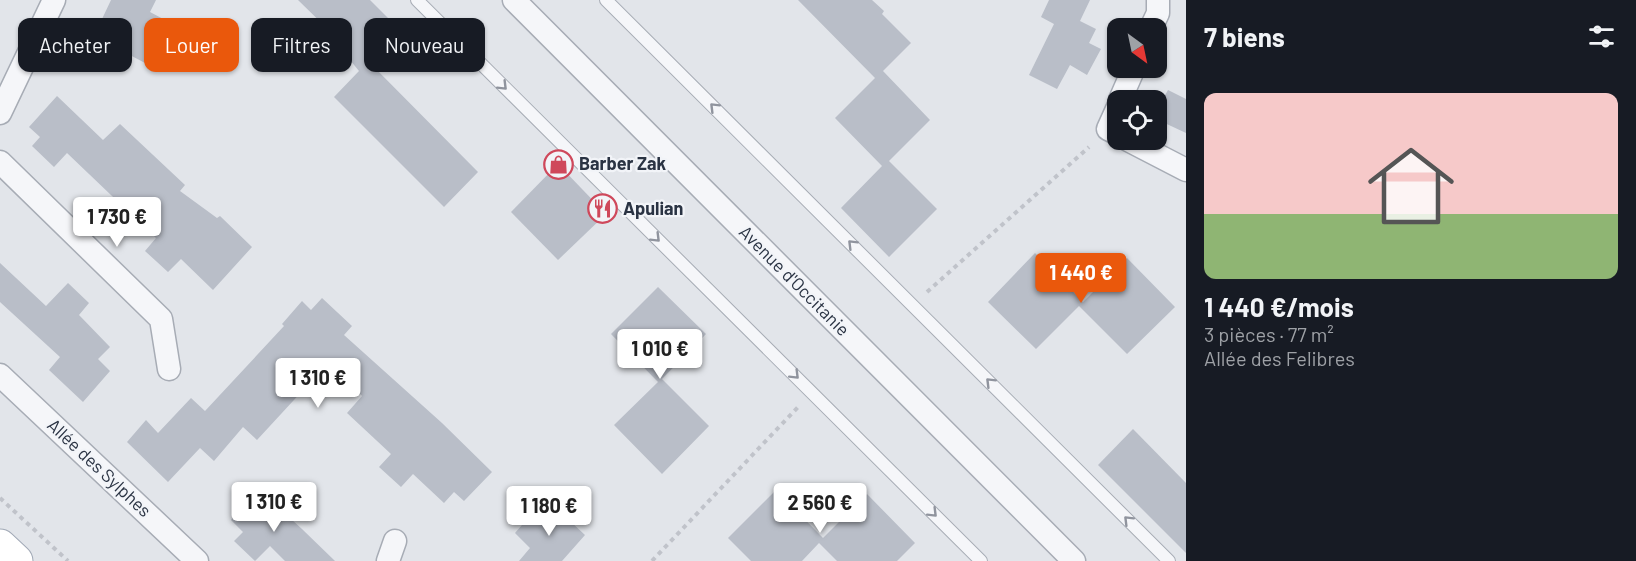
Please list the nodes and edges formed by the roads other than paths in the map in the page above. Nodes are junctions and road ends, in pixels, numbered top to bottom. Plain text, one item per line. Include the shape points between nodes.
1 (54, 0) edge
2 (417, 0) edge
3 (514, 0) edge
4 (606, 0) edge
5 (1158, 0) edge
6 (1156, 18) edge
7 (0, 113) edge
8 (1148, 150) edge
9 (0, 162) edge
10 (1186, 170) edge
11 (169, 369) dead end
12 (0, 375) edge
13 (0, 546) edge
14 (16, 561) edge
15 (197, 561) edge
16 (981, 561) edge
17 (1074, 561) edge
18 (1169, 561) edge

1 - 7 street
2 -> 16 lane
3 - 17 street, Avenue d'Occitanie
18 -> 4 lane
5 - 6 street
8 - 10 street
9 - 11 street via 160,319
12 - 15 street, Allée des Sylphes
13 - 14 main road

